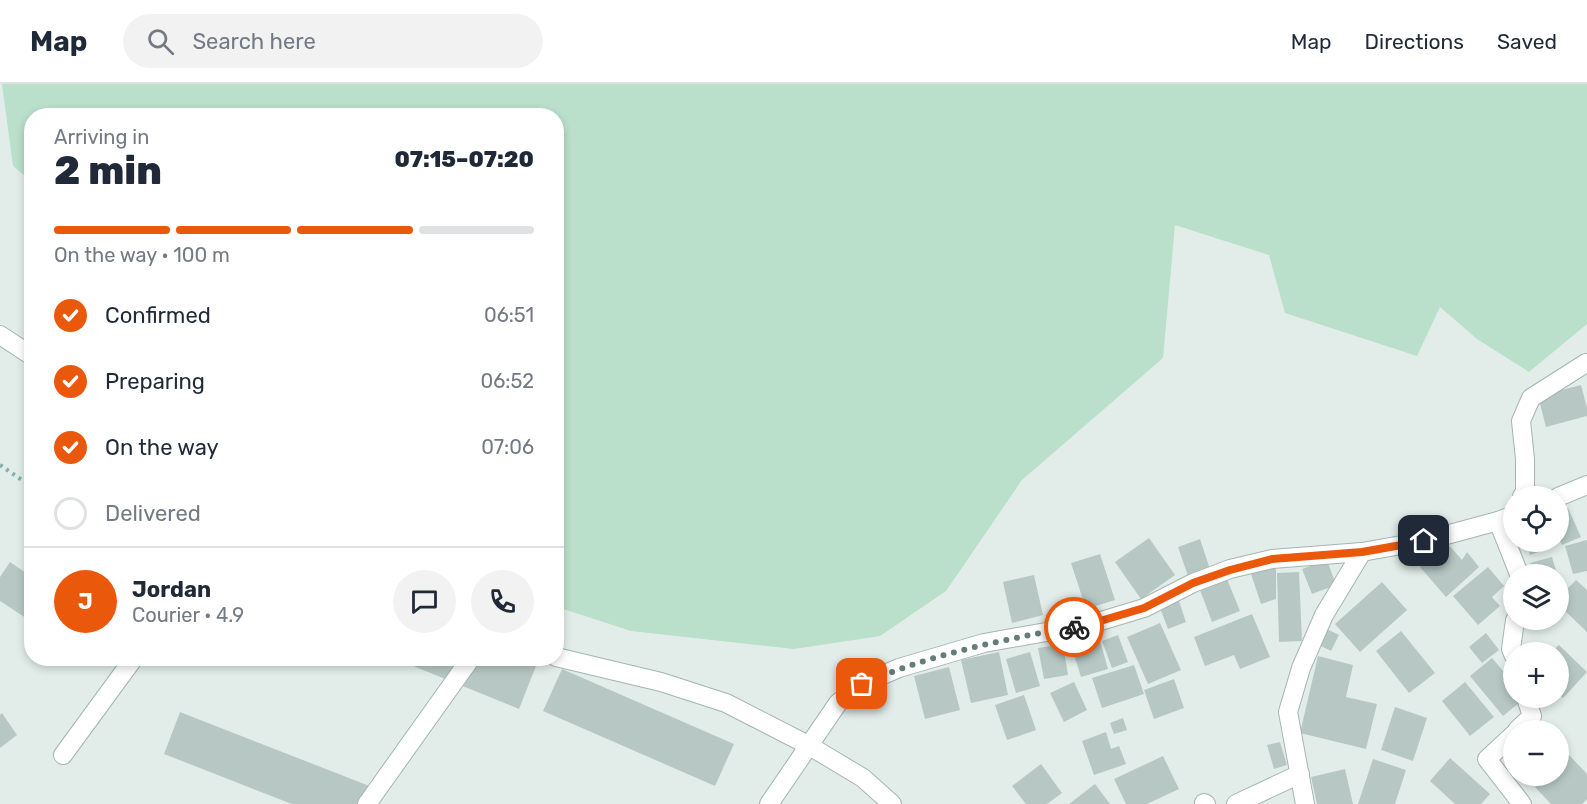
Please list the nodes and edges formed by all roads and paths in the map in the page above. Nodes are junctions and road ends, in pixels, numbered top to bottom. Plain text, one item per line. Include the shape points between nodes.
1 (1, 334) edge
2 (24, 350) edge
3 (1586, 363) edge
4 (0, 465) edge
5 (24, 482) edge
6 (1587, 485) edge
7 (1526, 486) edge
8 (1569, 492) edge
9 (1503, 519) edge
10 (1362, 552) junction
11 (564, 659) edge
12 (128, 666) edge
13 (465, 666) edge
14 (1503, 744) edge
15 (808, 746) junction
16 (63, 754) dead end
17 (1300, 774) junction
18 (1503, 780) edge
19 (1508, 786) edge
20 (367, 804) edge
21 (770, 804) edge
22 (892, 804) edge
23 (1236, 804) edge
24 (1305, 804) edge
25 (1522, 804) edge

1 - 2 street
3 - 7 street via 1531,398 1521,421
4 - 5 path
6 - 8 street
9 - 10 street via 1424,541
10 - 15 street via 1251,564 1193,583 1144,608 1090,624 984,643 899,668 862,684 838,703
10 - 17 street via 1324,615 1288,712
11 - 15 street via 661,682 726,703
12 - 16 street
13 - 20 street
14 - 18 street via 1487,759
15 - 21 street
15 - 22 street via 863,778
17 - 23 street
17 - 24 street
19 - 25 street

